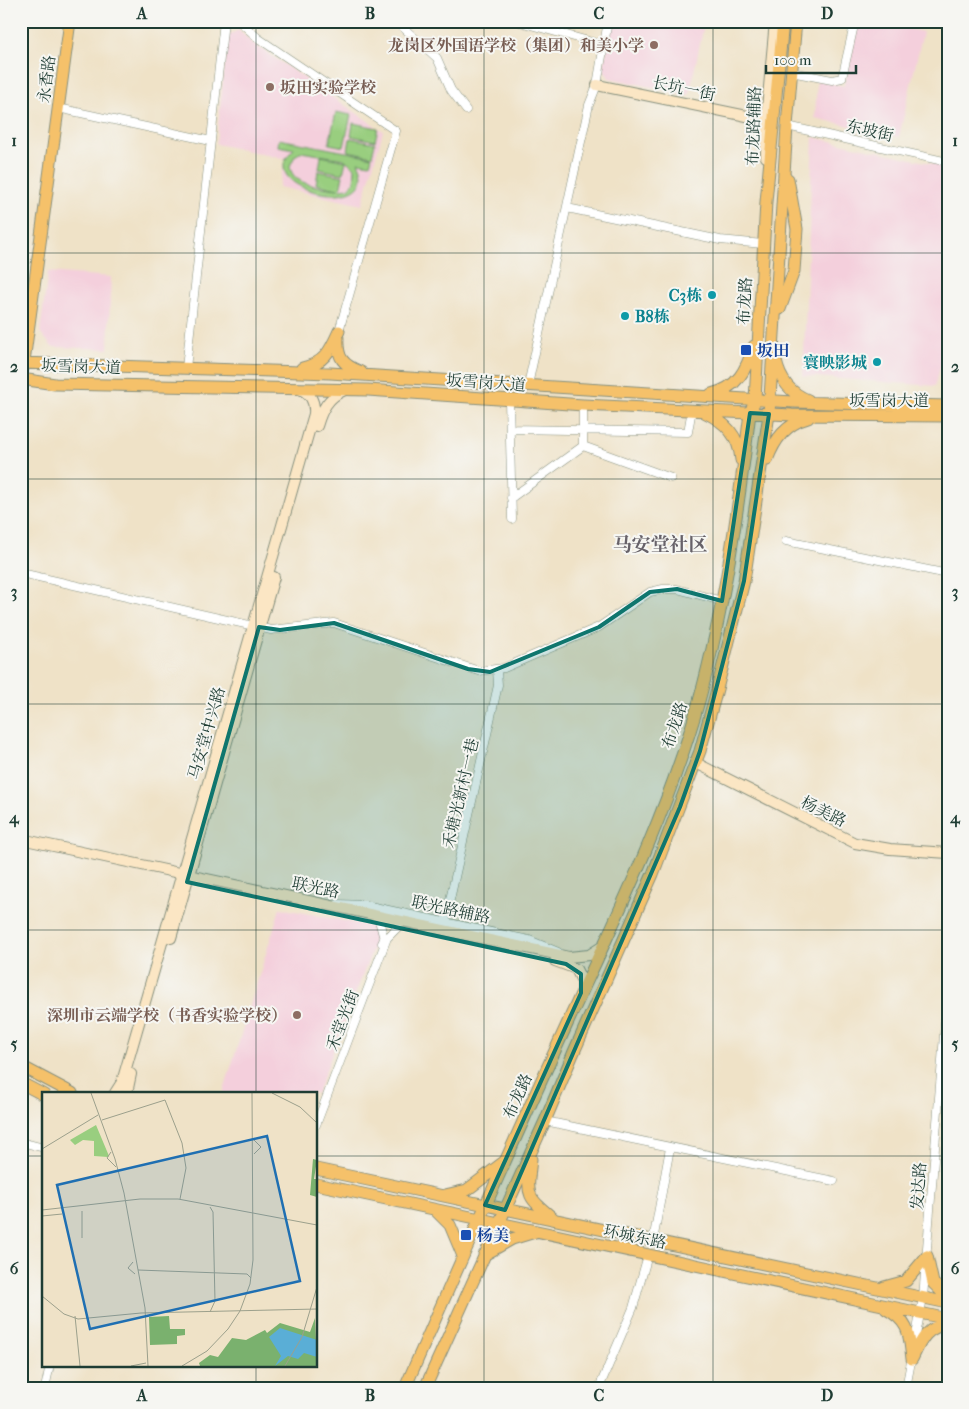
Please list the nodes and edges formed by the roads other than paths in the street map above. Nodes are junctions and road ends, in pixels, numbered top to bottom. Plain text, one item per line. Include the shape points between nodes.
1 (62, 21) edge
2 (70, 21) edge
3 (224, 21) edge
4 (239, 21) edge
5 (516, 21) edge
6 (608, 21) edge
7 (775, 21) edge
8 (783, 21) edge
9 (796, 21) edge
10 (855, 21) edge
11 (401, 22) edge
12 (603, 45) junction
13 (791, 72) junction
14 (597, 85) junction
15 (58, 108) junction
16 (466, 110) dead end
17 (766, 120) junction
18 (787, 126) junction
19 (211, 141) junction
20 (785, 161) junction
21 (948, 162) edge
22 (766, 202) junction
23 (567, 208) junction
24 (764, 244) junction
25 (775, 322) junction
26 (339, 331) junction
27 (758, 335) junction
28 (21, 342) edge
29 (773, 348) junction
30 (23, 363) edge
31 (186, 368) junction
32 (288, 371) junction
33 (369, 375) junction
34 (21, 378) edge
35 (528, 385) junction
36 (296, 388) junction
37 (347, 389) junction
38 (700, 396) junction
39 (509, 400) junction
40 (755, 400) junction
41 (770, 401) junction
42 (830, 404) junction
43 (583, 405) junction
44 (948, 406) edge
45 (695, 410) junction
46 (750, 413) junction
47 (769, 414) junction
48 (817, 416) junction
49 (948, 416) edge
50 (510, 429) junction
51 (583, 430) junction
52 (583, 446) junction
53 (742, 477) junction
54 (760, 477) junction
55 (671, 478) dead end
56 (511, 498) junction
57 (512, 520) dead end
58 (786, 541) dead end
59 (21, 573) edge
60 (948, 574) edge
61 (722, 600) junction
62 (256, 626) junction
63 (497, 670) junction
64 (696, 763) junction
65 (21, 840) edge
66 (21, 846) edge
67 (948, 853) edge
68 (184, 878) junction
69 (324, 904) junction
70 (445, 922) junction
71 (380, 924) junction
72 (398, 927) junction
73 (603, 946) junction
74 (568, 957) junction
75 (948, 985) edge
76 (581, 994) junction
77 (21, 1066) edge
78 (21, 1083) edge
79 (70, 1092) edge
80 (116, 1092) edge
81 (127, 1092) edge
82 (42, 1094) edge
83 (318, 1111) edge
84 (318, 1120) edge
85 (545, 1121) junction
86 (21, 1142) edge
87 (42, 1147) edge
88 (670, 1148) junction
89 (533, 1149) junction
90 (505, 1161) junction
91 (318, 1169) edge
92 (834, 1181) dead end
93 (318, 1184) edge
94 (440, 1196) junction
95 (485, 1205) junction
96 (432, 1208) junction
97 (505, 1210) junction
98 (479, 1218) junction
99 (555, 1220) junction
100 (499, 1223) junction
101 (538, 1232) junction
102 (653, 1241) junction
103 (484, 1255) junction
104 (648, 1255) junction
105 (463, 1256) junction
106 (927, 1256) junction
107 (876, 1288) junction
108 (924, 1298) junction
109 (948, 1298) edge
110 (875, 1303) junction
111 (948, 1303) edge
112 (922, 1313) junction
113 (948, 1319) edge
114 (948, 1324) edge
115 (912, 1359) junction
116 (50, 1366) edge
117 (45, 1388) edge
118 (405, 1388) edge
119 (425, 1388) edge
120 (599, 1388) edge
121 (906, 1388) edge

1 - 28 main road, 永香路
2 - 15 main road, 永香路
3 - 19 street
4 - 26 street via 258,38 396,131
5 - 12 street
6 - 12 street
7 - 17 street, 布龙路辅路
8 - 22 main road, 布龙路
9 - 13 main road, 布龙路
10 - 13 street via 842,78 832,80
11 - 16 street via 437,58 451,90
12 - 14 street
13 - 18 main road, 布龙路
14 - 17 street, 长坑一街
14 - 23 street via 589,105
15 - 19 street
15 - 30 main road, 永香路
17 - 22 street, 布龙路辅路
18 - 20 main road, 布龙路
18 - 21 street, 东坡街
19 - 31 street
20 - 25 main road, 布龙路
20 - 25 main road via 797,229 794,271
22 - 24 main road, 布龙路
23 - 24 street via 720,240
23 - 35 street
24 - 27 main road, 布龙路
25 - 29 main road, 布龙路
26 - 32 main road via 320,362
26 - 33 main road via 341,360 348,367
27 - 38 main road via 744,372 736,383 726,390
27 - 40 main road, 布龙路
29 - 41 main road, 布龙路
29 - 42 main road via 778,370 790,390 807,400
30 - 31 main road, 坂雪岗大道
30 - 34 main road, 永香路
31 - 32 main road, 坂雪岗大道
32 - 33 main road, 坂雪岗大道
33 - 35 main road, 坂雪岗大道
34 - 36 main road, 坂雪岗大道 via 55,384
35 - 38 main road, 坂雪岗大道
36 - 37 main road, 坂雪岗大道
36 - 62 street, 马安堂中兴路 via 308,394 314,414
37 - 39 main road, 坂雪岗大道
37 - 62 street, 马安堂中兴路 via 329,400 320,415
38 - 40 main road, 坂雪岗大道
39 - 43 main road, 坂雪岗大道
39 - 50 street
40 - 41 main road, 坂雪岗大道
40 - 46 main road, 布龙路
41 - 42 main road, 坂雪岗大道
41 - 47 main road, 布龙路
42 - 44 main road, 坂雪岗大道
43 - 45 main road, 坂雪岗大道
43 - 51 street
45 - 46 main road, 坂雪岗大道
45 - 51 street via 688,432
45 - 53 main road via 724,423 732,431 741,455
46 - 47 main road, 坂雪岗大道
46 - 53 main road, 布龙路
47 - 48 main road, 坂雪岗大道
47 - 54 main road, 布龙路
48 - 49 main road, 坂雪岗大道
48 - 54 main road via 790,425 783,432
50 - 51 street
50 - 56 street
51 - 52 street
52 - 55 street
52 - 56 street
53 - 61 main road, 布龙路
54 - 64 main road, 布龙路 via 744,581
56 - 57 street
58 - 60 street
59 - 62 street
61 - 63 street via 677,590 650,592 599,627
61 - 73 main road, 布龙路 via 699,701 682,754 645,852
62 - 63 street via 280,630 334,623 468,669
62 - 68 street, 马安堂中兴路
63 - 70 street, 禾塘光新村一巷 via 498,685
64 - 67 street, 杨美路 via 856,842 890,849
64 - 85 main road, 布龙路 via 653,874
65 - 68 street, 联光路
66 - 68 street, 联光路
68 - 69 street, 联光路
68 - 71 street, 联光路
68 - 80 street, 马安堂中兴路 via 122,1082
68 - 81 street, 马安堂中兴路
69 - 70 street, 联光路辅路 via 365,905
69 - 74 street, 联光路
70 - 74 street, 联光路辅路 via 529,940
71 - 72 street, 联光路
71 - 83 street via 384,939
72 - 76 street, 联光路 via 566,964 581,974
72 - 84 street, 禾堂光街 via 387,938
73 - 74 street, 联光路 via 589,955
73 - 76 main road, 布龙路
75 - 106 street, 发达路
76 - 90 main road, 布龙路
77 - 79 main road
78 - 82 main road
85 - 88 street
85 - 89 main road, 布龙路
86 - 87 street
88 - 92 street
88 - 102 street
89 - 97 main road, 布龙路
89 - 99 main road via 528,1188 532,1201
90 - 94 main road via 467,1190
90 - 95 main road, 布龙路
91 - 94 main road, 环城东路
93 - 96 main road, 环城东路
94 - 95 main road, 环城东路
95 - 97 main road, 环城东路
95 - 98 main road, 布龙路
96 - 98 main road, 环城东路
96 - 105 main road via 450,1224
97 - 99 main road, 环城东路
97 - 100 main road, 布龙路
98 - 100 main road, 环城东路
98 - 105 main road, 布龙路
99 - 102 main road, 环城东路
100 - 101 main road, 环城东路
100 - 103 main road, 布龙路
101 - 103 main road via 512,1239
101 - 104 main road, 环城东路
102 - 107 main road, 环城东路
103 - 119 main road, 布龙路
104 - 110 main road, 环城东路
104 - 120 street via 633,1308
105 - 118 main road, 布龙路
106 - 107 main road via 906,1282
106 - 108 street, 发达路
106 - 109 main road via 933,1283
107 - 108 main road, 环城东路
108 - 111 main road, 环城东路
108 - 112 street, 发达路
110 - 112 main road, 环城东路
110 - 115 main road via 896,1314 905,1324
112 - 113 main road, 环城东路
112 - 115 street, 发达路
114 - 115 main road via 927,1332
115 - 121 street, 发达路
116 - 117 street

